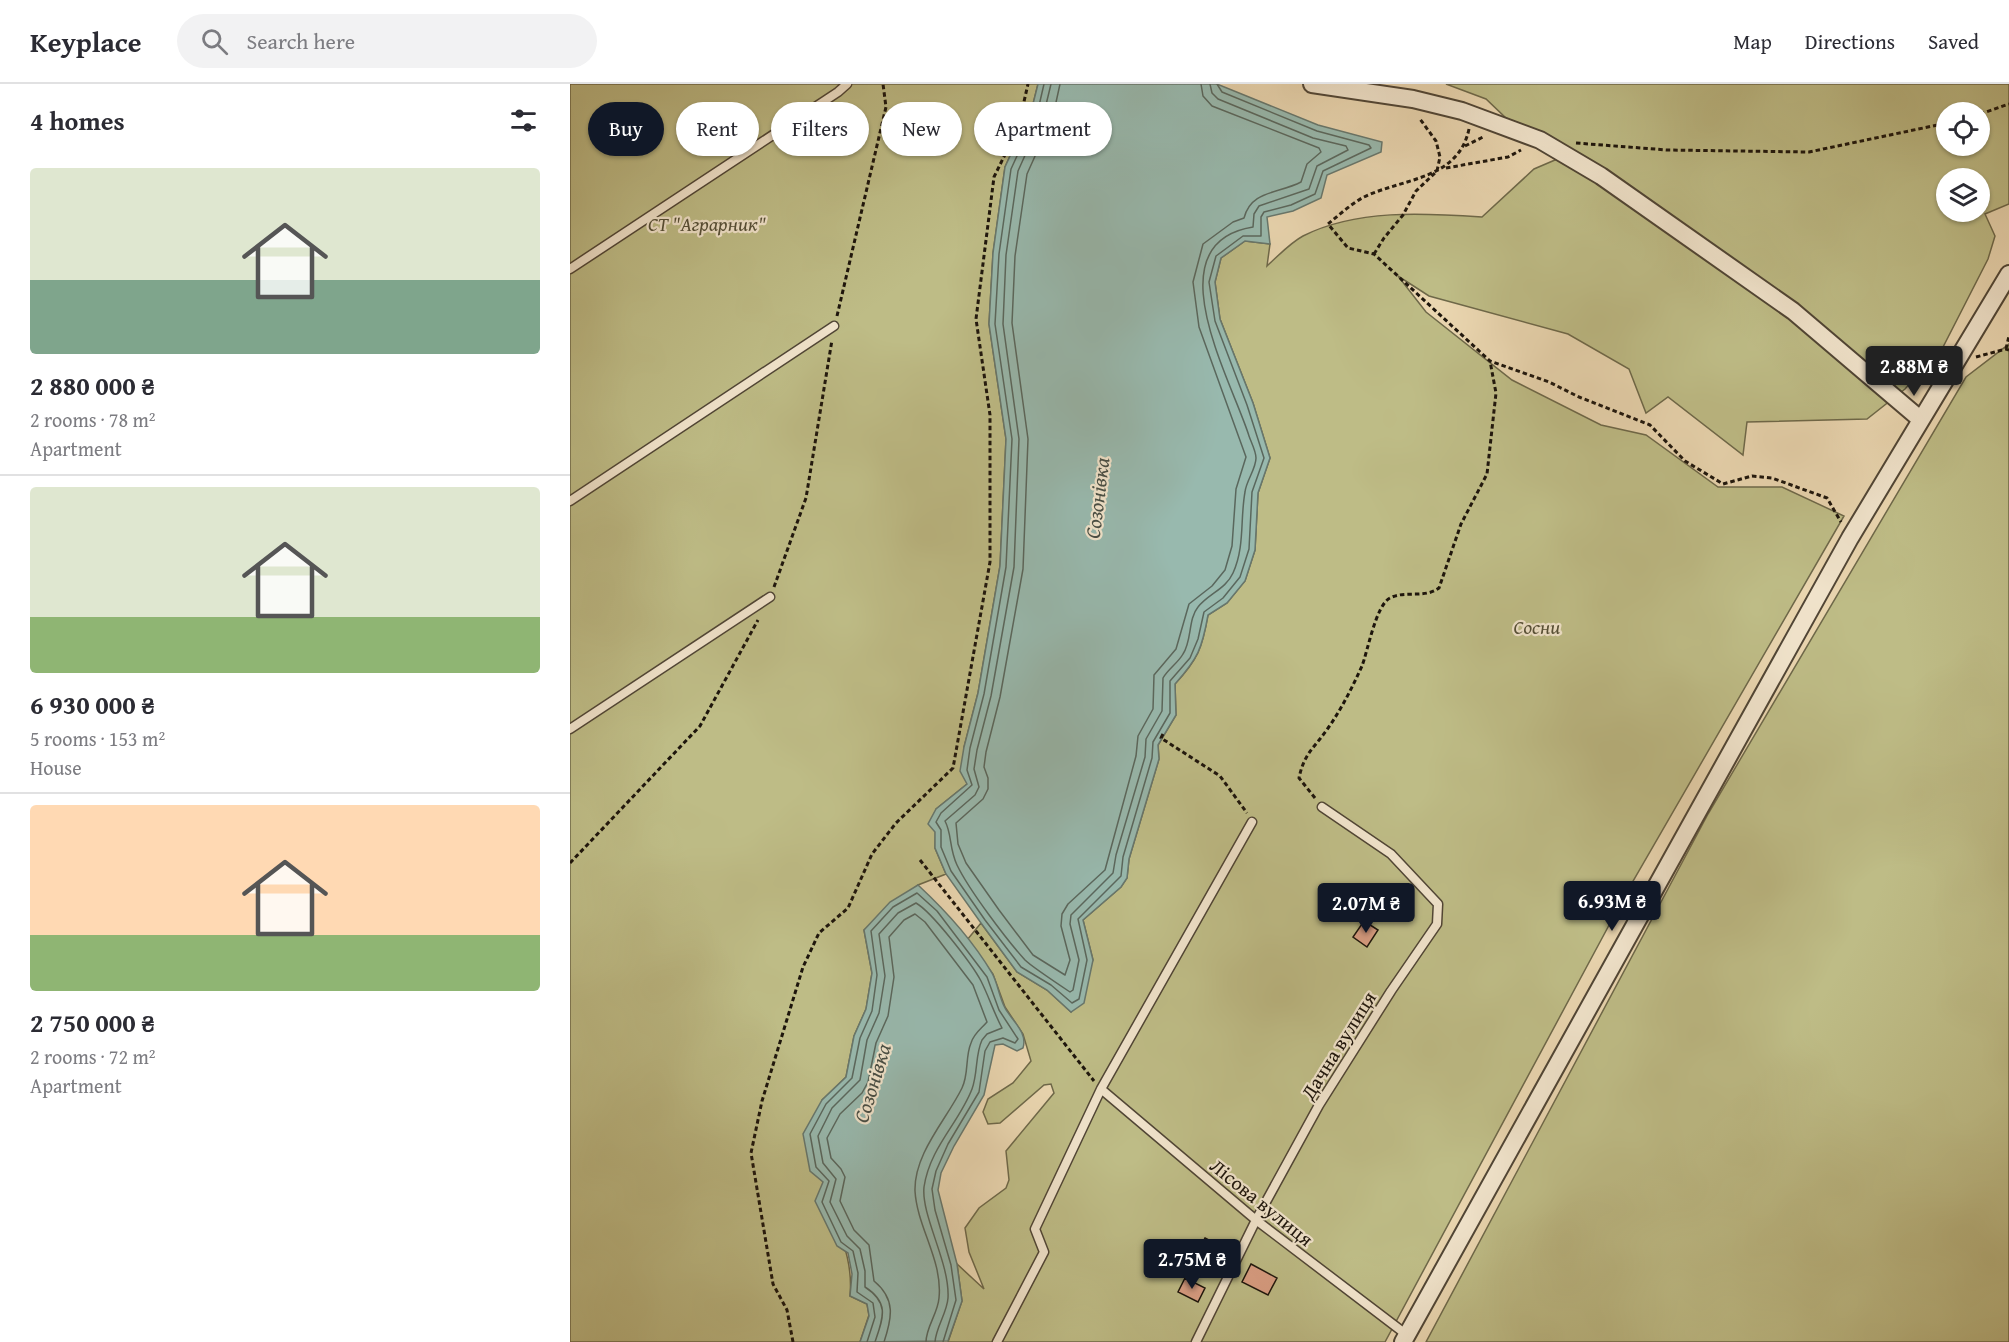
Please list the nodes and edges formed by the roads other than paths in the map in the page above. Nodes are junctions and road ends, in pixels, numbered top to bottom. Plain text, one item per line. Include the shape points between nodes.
1 (847, 84) edge
2 (1312, 84) edge
3 (570, 269) edge
4 (2009, 274) edge
5 (834, 326) road end
6 (1920, 419) junction
7 (570, 501) edge
8 (770, 597) road end
9 (570, 729) edge
10 (1322, 807) road end
11 (1252, 822) road end
12 (1101, 1089) junction
13 (1256, 1220) junction
14 (1405, 1339) edge
15 (997, 1342) edge
16 (1197, 1342) edge

1 - 3 lane
2 - 6 street via 1413,99 1462,111 1540,140 1601,176 1793,311
4 - 6 street
5 - 7 lane
6 - 14 street
8 - 9 lane
10 - 13 lane, Дачна вулиця via 1391,854 1438,904 1437,924 1319,1105
11 - 12 lane
12 - 13 lane, Лісова вулиця
12 - 15 lane via 1035,1229 1044,1252
13 - 14 lane, Лісова вулиця
13 - 16 lane, Дачна вулиця

